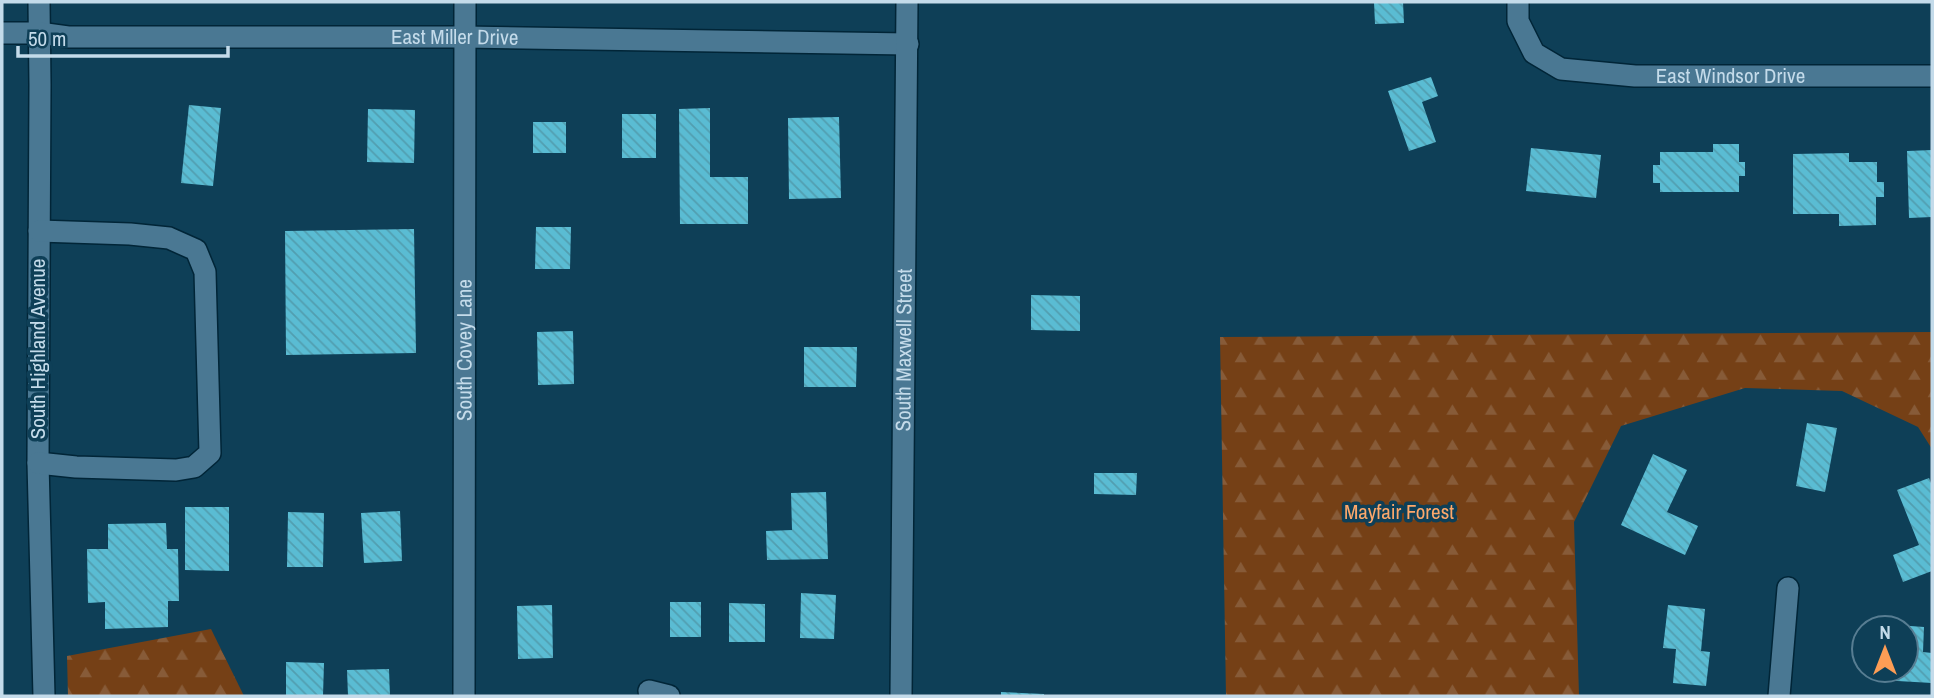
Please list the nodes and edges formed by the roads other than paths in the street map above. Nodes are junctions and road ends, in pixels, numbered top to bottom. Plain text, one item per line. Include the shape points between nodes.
1 (38, 2) edge
2 (465, 2) edge
3 (907, 2) edge
4 (1518, 2) edge
5 (2, 33) edge
6 (39, 33) junction
7 (464, 37) junction
8 (908, 44) junction
9 (1932, 76) edge
10 (38, 231) junction
11 (38, 463) junction
12 (1788, 588) dead end
13 (44, 696) edge
14 (464, 696) edge
15 (901, 696) edge
16 (1779, 696) edge

1 - 6 street, South Highland Avenue
2 - 7 street, South Covey Lane
3 - 8 street, South Maxwell Street
4 - 9 street, East Windsor Drive via 1518,21 1534,53 1561,69 1635,76
5 - 6 street, East Miller Drive
6 - 7 street, East Miller Drive via 68,37
6 - 10 street, South Highland Avenue
7 - 8 street, East Miller Drive
7 - 14 street, South Covey Lane
8 - 15 street, South Maxwell Street
10 - 11 street, South Highland Avenue
10 - 11 street via 169,238 196,250 205,272 210,453 194,467 176,470
11 - 13 street, South Highland Avenue
12 - 16 street

